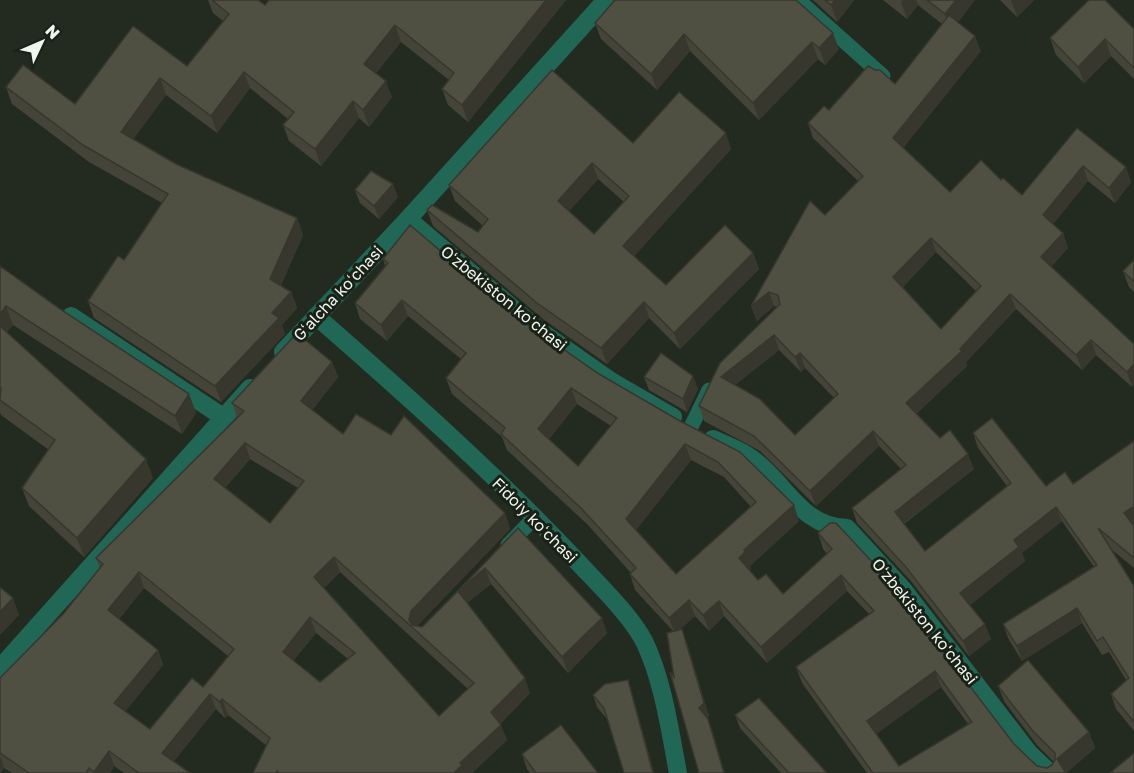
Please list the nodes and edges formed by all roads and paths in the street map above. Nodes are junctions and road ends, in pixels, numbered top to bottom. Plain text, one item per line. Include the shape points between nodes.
1 (606, 0) edge
2 (798, 0) edge
3 (883, 76) edge
4 (408, 219) junction
5 (71, 316) edge
6 (316, 316) junction
7 (717, 372) edge
8 (223, 417) junction
9 (691, 428) junction
10 (535, 517) junction
11 (497, 556) edge
12 (0, 668) edge
13 (678, 773) edge
14 (1050, 773) edge

1 - 4 street, Gʻalcha koʻchasi
2 - 3 lane
4 - 6 street, Gʻalcha koʻchasi
4 - 9 street, Oʻzbekiston koʻchasi via 536,328 611,381
5 - 8 street
6 - 8 street, Gʻalcha koʻchasi
6 - 10 street, Fidoiy koʻchasi via 431,417
7 - 9 lane
8 - 12 street, Gʻalcha koʻchasi
9 - 14 street, Oʻzbekiston koʻchasi via 752,459 811,517 832,528 847,528 902,588 1029,753
10 - 11 lane
10 - 13 street, Fidoiy koʻchasi via 617,605 644,641 664,699

